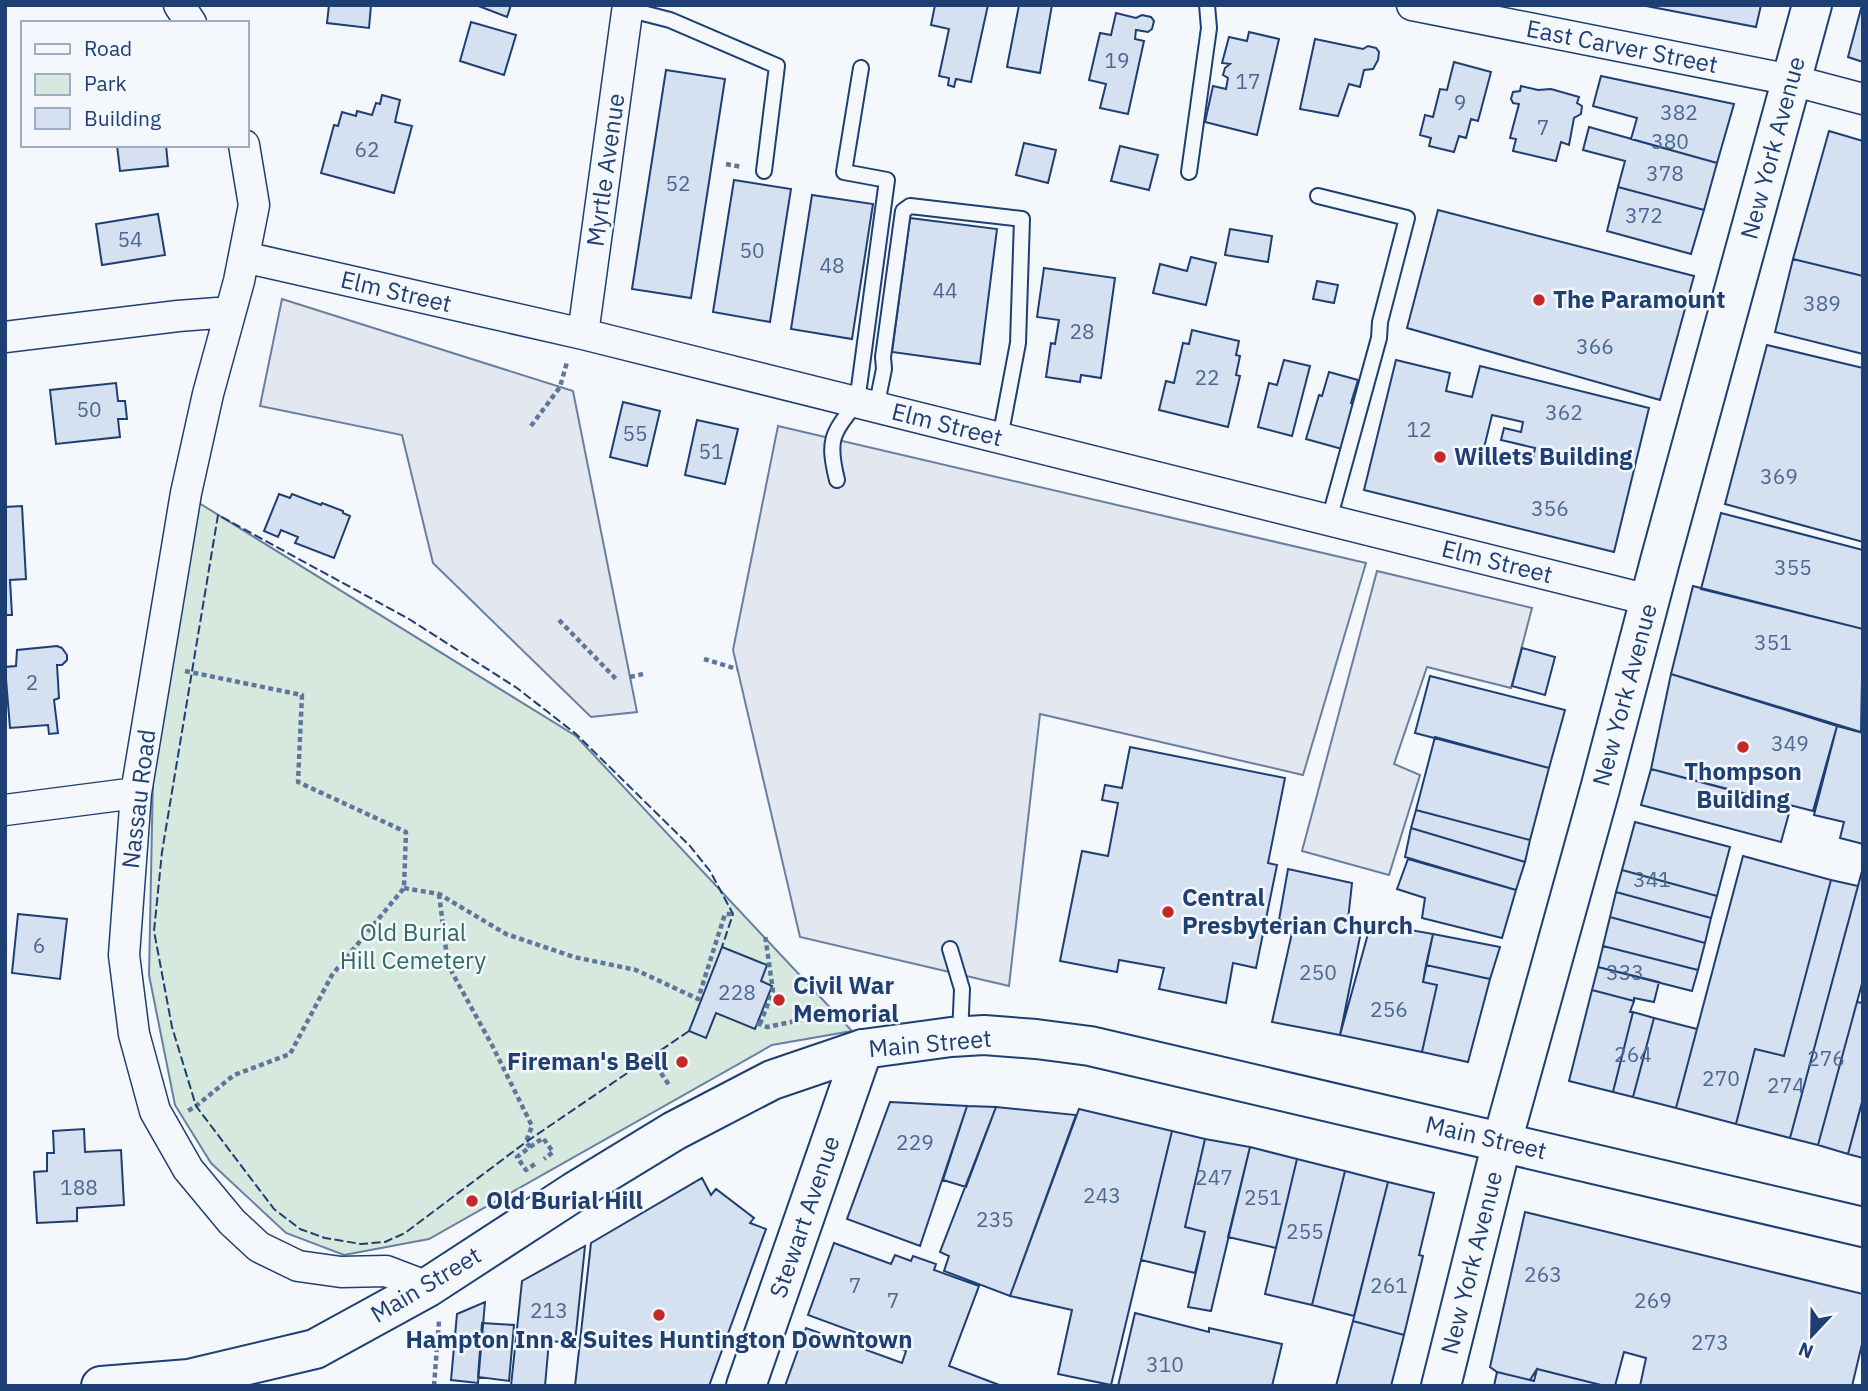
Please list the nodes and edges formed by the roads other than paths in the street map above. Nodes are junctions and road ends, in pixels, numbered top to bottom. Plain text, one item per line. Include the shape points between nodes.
1 (179, 5) edge
2 (1207, 5) edge
3 (1412, 5) edge
4 (1812, 5) edge
5 (628, 7) edge
6 (1492, 13) edge
7 (190, 21) edge
8 (860, 68) dead end
9 (1791, 80) junction
10 (1863, 99) edge
11 (244, 147) edge
12 (764, 171) dead end
13 (1189, 172) dead end
14 (1318, 196) dead end
15 (244, 257) junction
16 (230, 312) junction
17 (583, 334) junction
18 (5, 337) edge
19 (867, 405) junction
20 (1000, 438) junction
21 (837, 480) dead end
22 (1329, 520) junction
23 (1649, 600) junction
24 (136, 793) junction
25 (5, 810) edge
26 (950, 949) dead end
27 (960, 1037) junction
28 (863, 1049) junction
29 (1502, 1142) junction
30 (1863, 1227) edge
31 (434, 1304) junction
32 (101, 1386) edge
33 (746, 1386) edge
34 (1441, 1386) edge

1 - 7 street
2 - 13 lane via 1209,28
3 - 6 street, East Carver Street
4 - 9 main road, New York Avenue
5 - 12 lane via 777,66
5 - 17 street, Myrtle Avenue
6 - 9 street, East Carver Street
8 - 19 lane via 844,172 887,180
9 - 10 street, East Carver Street
9 - 23 main road, New York Avenue
11 - 15 street, Nassau Road via 254,205
14 - 22 lane via 1407,218
15 - 16 street, Nassau Road
15 - 17 street, Elm Street
16 - 18 street
16 - 24 street, Nassau Road via 186,493
17 - 19 street, Elm Street
19 - 20 street, Elm Street
19 - 20 lane via 884,369 903,211 910,206 1022,219 1018,343
19 - 21 lane via 836,428 831,454
20 - 22 street, Elm Street
22 - 23 street, Elm Street
23 - 29 main road, New York Avenue
24 - 25 street
24 - 31 street, Nassau Road via 124,956 134,1034 155,1111 188,1169 259,1247 298,1266 341,1272 386,1270
26 - 27 lane via 962,989
27 - 28 main road, Main Street
27 - 29 main road, Main Street via 984,1035 1090,1046
28 - 31 main road, Main Street via 772,1080 674,1131 574,1192
28 - 33 main road, Stewart Avenue
29 - 30 main road, Main Street
29 - 34 main road, New York Avenue
31 - 32 main road, Main Street via 315,1349 189,1379

